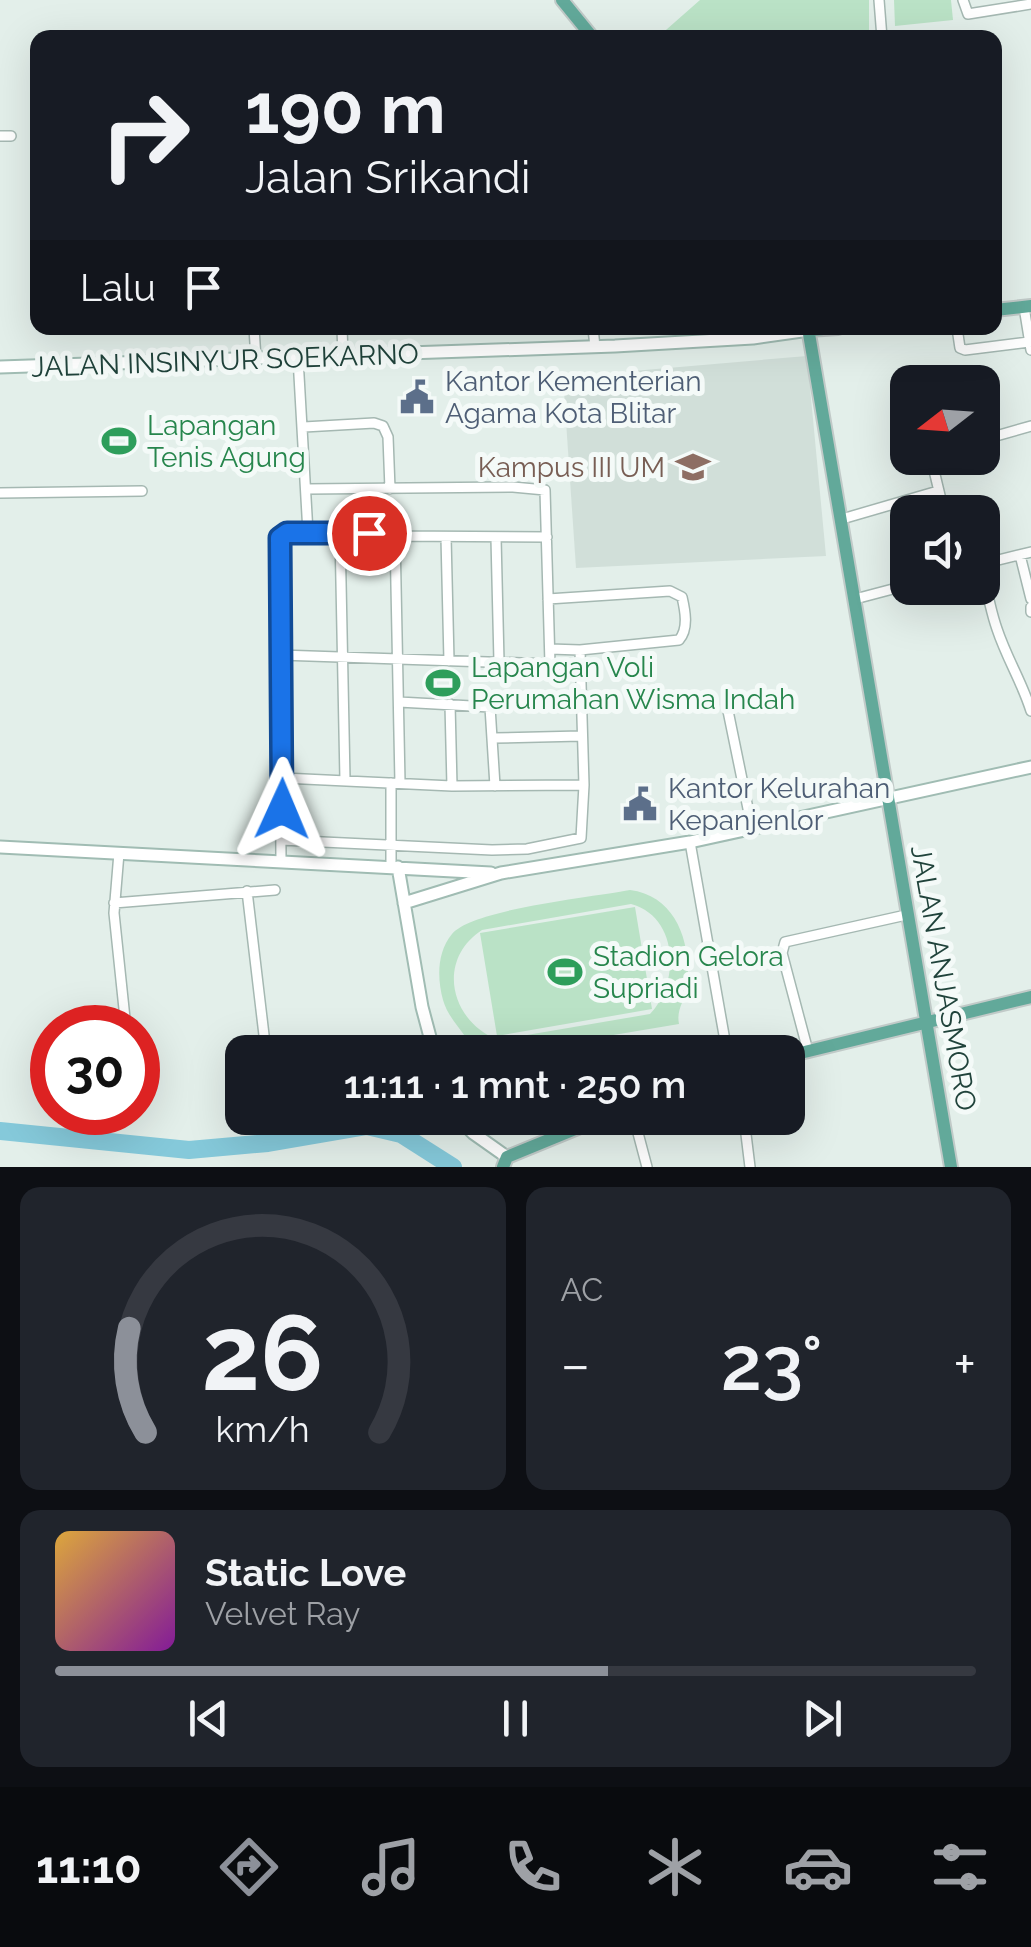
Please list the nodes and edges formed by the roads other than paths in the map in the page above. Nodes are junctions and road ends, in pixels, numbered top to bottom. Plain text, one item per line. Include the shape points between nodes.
1 (562, 0) edge
2 (879, 0) edge
3 (963, 0) edge
4 (1031, 4) edge
5 (587, 30) edge
6 (881, 30) edge
7 (1027, 307) edge
8 (1002, 309) edge
9 (254, 335) edge
10 (342, 335) edge
11 (594, 335) edge
12 (772, 335) edge
13 (810, 335) edge
14 (958, 335) edge
15 (1030, 346) edge
16 (596, 347) junction
17 (344, 356) junction
18 (298, 358) junction
19 (256, 359) junction
20 (0, 368) edge
21 (1031, 426) edge
22 (304, 427) junction
23 (1000, 435) edge
24 (935, 475) edge
25 (307, 488) junction
26 (368, 489) junction
27 (390, 489) junction
28 (938, 490) junction
29 (142, 491) dead end
30 (0, 493) edge
31 (939, 495) edge
32 (842, 520) junction
33 (308, 533) junction
34 (340, 533) junction
35 (369, 533) junction
36 (395, 536) junction
37 (446, 538) junction
38 (496, 538) junction
39 (547, 538) junction
40 (1026, 554) edge
41 (1000, 560) edge
42 (890, 589) edge
43 (855, 598) junction
44 (548, 599) junction
45 (1031, 599) edge
46 (991, 605) edge
47 (550, 649) junction
48 (580, 650) junction
49 (280, 655) junction
50 (342, 656) junction
51 (396, 658) junction
52 (449, 661) junction
53 (500, 662) junction
54 (550, 664) junction
55 (580, 665) junction
56 (1031, 666) edge
57 (1015, 672) junction
58 (399, 702) junction
59 (450, 704) junction
60 (727, 706) dead end
61 (1031, 712) edge
62 (581, 736) junction
63 (494, 738) junction
64 (1031, 766) edge
65 (282, 778) junction
66 (345, 780) junction
67 (395, 783) junction
68 (452, 786) junction
69 (496, 786) junction
70 (584, 786) junction
71 (888, 798) junction
72 (752, 828) junction
73 (281, 840) junction
74 (690, 842) junction
75 (0, 847) edge
76 (391, 847) junction
77 (119, 853) junction
78 (281, 859) junction
79 (393, 866) junction
80 (500, 873) junction
81 (275, 890) dead end
82 (247, 892) junction
83 (114, 903) junction
84 (404, 903) junction
85 (906, 915) junction
86 (1031, 997) edge
87 (124, 1005) edge
88 (927, 1022) junction
89 (264, 1035) edge
90 (429, 1035) edge
91 (723, 1035) edge
92 (808, 1051) junction
93 (805, 1052) edge
94 (475, 1135) edge
95 (565, 1135) edge
96 (639, 1135) edge
97 (746, 1135) edge
98 (504, 1163) edge
99 (647, 1167) edge
100 (750, 1167) edge
101 (951, 1167) edge

1 - 5 main road
2 - 6 street
3 - 4 street via 968,14
7 - 8 main road
7 - 15 street
9 - 19 street
10 - 17 street
11 - 16 street
12 - 16 main road, JALAN INSINYUR SOEKARNO
13 - 32 main road, JALAN ANJASMORO
14 - 15 street via 965,350
16 - 17 main road, JALAN INSINYUR SOEKARNO
17 - 18 main road, JALAN INSINYUR SOEKARNO
18 - 19 main road, JALAN INSINYUR SOEKARNO
18 - 22 street
19 - 20 main road, JALAN INSINYUR SOEKARNO
21 - 23 street
22 - 25 street
22 - 27 street via 383,426
24 - 28 street
25 - 26 street
25 - 33 street
26 - 27 street
26 - 35 street
27 - 39 street via 540,488 547,495
28 - 31 street
28 - 32 street
29 - 30 street
32 - 43 main road, JALAN ANJASMORO
33 - 34 street
33 - 49 street via 282,535 279,544
34 - 35 street
34 - 50 street
35 - 36 street
36 - 37 street
36 - 51 street
37 - 38 street
37 - 52 street
38 - 39 street
38 - 53 street
39 - 44 street
40 - 41 street
40 - 45 street
42 - 43 street
43 - 71 main road, JALAN ANJASMORO
44 - 47 street
44 - 48 street via 670,591 682,596 685,632 679,640
46 - 57 street
47 - 48 street
47 - 54 street
48 - 55 street
49 - 50 street
49 - 65 street
50 - 51 street
50 - 66 street
51 - 52 street
51 - 58 street
52 - 53 street
53 - 54 street
54 - 55 street
55 - 62 street
56 - 57 street
57 - 61 street
58 - 59 street
58 - 67 street
59 - 63 street via 490,707
59 - 68 street
60 - 72 street
62 - 63 street
62 - 70 street
63 - 69 street
64 - 71 main road
65 - 66 street
65 - 73 street
66 - 67 street
67 - 68 street
67 - 76 street
68 - 69 street
69 - 70 street
70 - 76 street via 584,828 576,841 527,849
71 - 72 main road
71 - 85 main road, JALAN ANJASMORO
72 - 74 main road
73 - 76 street
73 - 78 street
74 - 80 main road
74 - 91 street
75 - 77 main road
76 - 79 street
77 - 78 main road
77 - 83 street
78 - 79 main road
79 - 80 main road
79 - 84 main road
80 - 84 main road
81 - 82 street
82 - 83 street
82 - 89 street
83 - 87 street
84 - 90 main road
85 - 88 main road, JALAN ANJASMORO
85 - 92 street via 785,942 782,953
86 - 88 main road
88 - 92 main road
88 - 101 main road, JALAN ANJASMORO
92 - 93 main road
94 - 98 main road
95 - 98 main road
96 - 99 street
97 - 100 street

